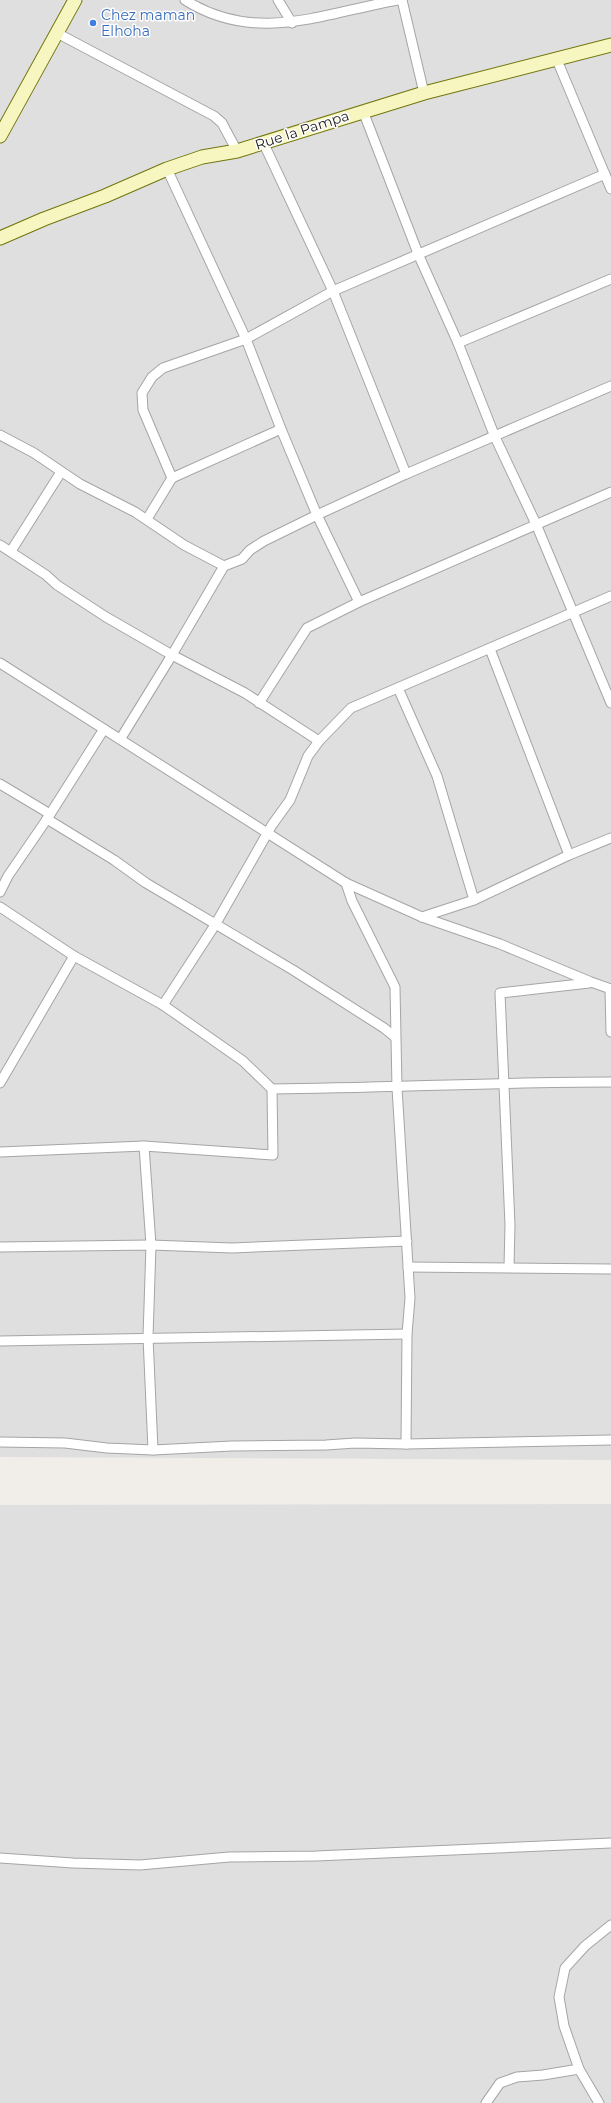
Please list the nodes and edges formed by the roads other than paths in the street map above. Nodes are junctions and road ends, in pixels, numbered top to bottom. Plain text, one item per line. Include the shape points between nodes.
1 (75, 0) edge
2 (185, 0) edge
3 (278, 0) edge
4 (402, 0) edge
5 (392, 1) edge
6 (292, 23) junction
7 (57, 33) junction
8 (611, 45) edge
9 (556, 60) junction
10 (424, 93) junction
11 (363, 111) junction
12 (0, 136) edge
13 (263, 142) junction
14 (237, 151) junction
15 (167, 169) junction
16 (605, 174) junction
17 (611, 189) edge
18 (0, 238) edge
19 (419, 256) junction
20 (611, 280) edge
21 (333, 291) junction
22 (246, 339) junction
23 (458, 343) junction
24 (611, 386) edge
25 (281, 429) junction
26 (0, 435) edge
27 (495, 437) junction
28 (61, 472) junction
29 (406, 474) junction
30 (172, 478) junction
31 (611, 492) edge
32 (317, 515) junction
33 (147, 519) junction
34 (536, 524) junction
35 (0, 545) edge
36 (11, 551) junction
37 (224, 566) junction
38 (611, 596) edge
39 (359, 602) junction
40 (574, 612) junction
41 (490, 649) junction
42 (172, 655) junction
43 (0, 663) edge
44 (398, 688) junction
45 (259, 703) junction
46 (611, 703) edge
47 (104, 729) junction
48 (121, 738) junction
49 (319, 741) junction
50 (0, 784) edge
51 (49, 816) junction
52 (268, 833) junction
53 (611, 838) edge
54 (569, 855) junction
55 (346, 882) junction
56 (0, 892) edge
57 (474, 900) junction
58 (0, 907) edge
59 (422, 917) junction
60 (215, 925) junction
61 (74, 956) junction
62 (591, 982) junction
63 (611, 989) edge
64 (163, 1005) junction
65 (611, 1008) edge
66 (611, 1032) edge
67 (395, 1037) junction
68 (505, 1082) junction
69 (611, 1082) edge
70 (0, 1083) edge
71 (397, 1088) junction
72 (272, 1089) junction
73 (144, 1146) junction
74 (0, 1152) edge
75 (407, 1241) junction
76 (150, 1245) junction
77 (0, 1247) edge
78 (408, 1267) junction
79 (509, 1267) junction
80 (611, 1269) edge
81 (407, 1334) junction
82 (148, 1337) junction
83 (0, 1341) edge
84 (611, 1440) edge
85 (0, 1442) edge
86 (406, 1444) junction
87 (153, 1450) junction
88 (611, 1843) edge
89 (0, 1858) edge
90 (611, 1925) edge
91 (579, 2069) junction
92 (486, 2103) edge
93 (599, 2103) edge

1 - 7 street
2 - 6 street via 242,22
3 - 6 street
4 - 10 street
5 - 6 street
7 - 12 street
7 - 14 street via 214,116 222,123
8 - 9 street, Rue la Pampa
9 - 10 street, Rue la Pampa
9 - 16 street
10 - 11 street, Rue la Pampa
11 - 13 street, Rue la Pampa
11 - 19 street
13 - 14 street, Rue la Pampa
13 - 21 street
14 - 15 street, Rue la Pampa via 202,157
15 - 18 street, Rue la Pampa
15 - 22 street
16 - 17 street
16 - 19 street
19 - 21 street
19 - 23 street
20 - 23 street
21 - 22 street
21 - 29 street
22 - 25 street
22 - 30 street via 163,368 152,377 142,393 143,410
23 - 27 street
24 - 27 street
25 - 30 street
25 - 32 street
26 - 28 street via 34,453
27 - 29 street
27 - 34 street
28 - 33 street
28 - 36 street
29 - 32 street
30 - 33 street
31 - 34 street
32 - 37 street via 264,541 242,559
32 - 39 street
33 - 37 street via 184,545
34 - 39 street
34 - 40 street
35 - 36 street
36 - 42 street via 57,585
37 - 42 street
38 - 40 street
39 - 45 street via 307,628
40 - 41 street
40 - 46 street
41 - 44 street
41 - 54 street
42 - 45 street via 245,692
42 - 48 street
43 - 47 street
44 - 49 street via 351,708
44 - 57 street via 437,776
45 - 49 street
47 - 48 street
47 - 51 street
48 - 52 street
49 - 52 street via 308,756 290,800
50 - 51 street
51 - 56 street
51 - 60 street via 146,883
52 - 55 street
52 - 60 street
53 - 54 street
54 - 57 street
55 - 59 street
55 - 67 street via 352,901 395,987
57 - 59 street
58 - 61 street
59 - 62 street via 500,944
60 - 64 street
60 - 67 street via 293,970
61 - 64 street
61 - 70 street
62 - 63 street
62 - 68 street via 500,993
63 - 65 street
64 - 72 street via 243,1061
65 - 66 street
67 - 71 street
68 - 69 street
68 - 71 street
68 - 79 street
71 - 72 street
71 - 75 street
72 - 73 street via 273,1155
73 - 74 street
73 - 76 street
75 - 76 street via 232,1248
75 - 78 street
76 - 77 street
76 - 82 street
78 - 79 street
78 - 81 street via 410,1298
79 - 80 street
81 - 82 street
81 - 86 street
82 - 83 street
82 - 87 street
84 - 86 street
85 - 87 street via 65,1443
86 - 87 street via 355,1442
88 - 89 street via 316,1856 229,1857 140,1865
90 - 91 street via 585,1946 565,1968 559,1997 564,2026
91 - 92 street via 500,2083
91 - 93 street

